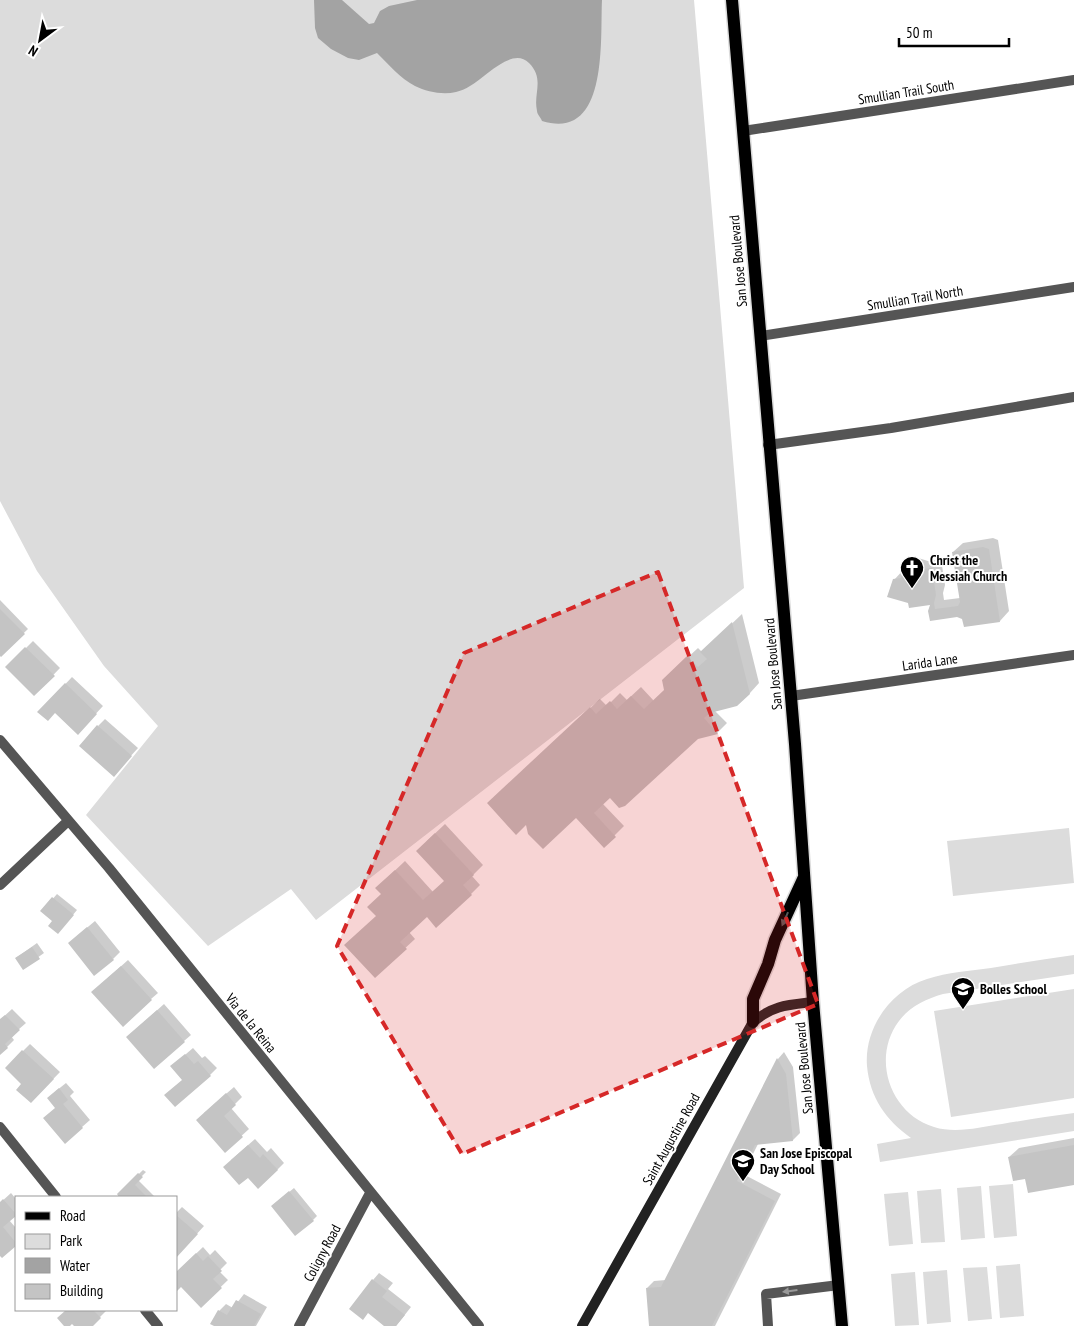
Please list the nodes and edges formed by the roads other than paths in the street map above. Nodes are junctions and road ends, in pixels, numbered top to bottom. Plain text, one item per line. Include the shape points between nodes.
1 (732, 0) edge
2 (1074, 80) edge
3 (743, 131) junction
4 (1074, 287) edge
5 (760, 336) junction
6 (1074, 397) edge
7 (768, 445) junction
8 (1074, 655) edge
9 (791, 696) junction
10 (0, 740) edge
11 (68, 821) junction
12 (805, 875) junction
13 (0, 885) edge
14 (813, 1002) junction
15 (753, 1022) junction
16 (0, 1128) edge
17 (370, 1193) junction
18 (55, 1196) edge
19 (839, 1285) junction
20 (146, 1311) edge
21 (158, 1326) edge
22 (299, 1326) edge
23 (479, 1326) edge
24 (582, 1326) edge
25 (768, 1326) edge
26 (842, 1326) edge

1 - 3 main road, San Jose Boulevard
2 - 3 street, Smullian Trail South
3 - 5 main road, San Jose Boulevard
4 - 5 street, Smullian Trail North
5 - 7 main road, San Jose Boulevard
6 - 7 street
7 - 9 main road, San Jose Boulevard
8 - 9 street, Larida Lane
9 - 12 main road, San Jose Boulevard
10 - 11 street, Via de la Reina
11 - 13 street
11 - 17 street, Via de la Reina
12 - 14 main road, San Jose Boulevard
12 -> 15 main road via 753,1000
14 - 15 main road, Saint Augustine Road via 766,1012
14 - 19 main road, San Jose Boulevard
15 - 24 main road, Saint Augustine Road
16 - 18 street
17 - 22 street, Coligny Road
17 - 23 street, Via de la Reina
19 -> 25 street via 766,1294
19 - 26 main road, San Jose Boulevard
20 - 21 street

